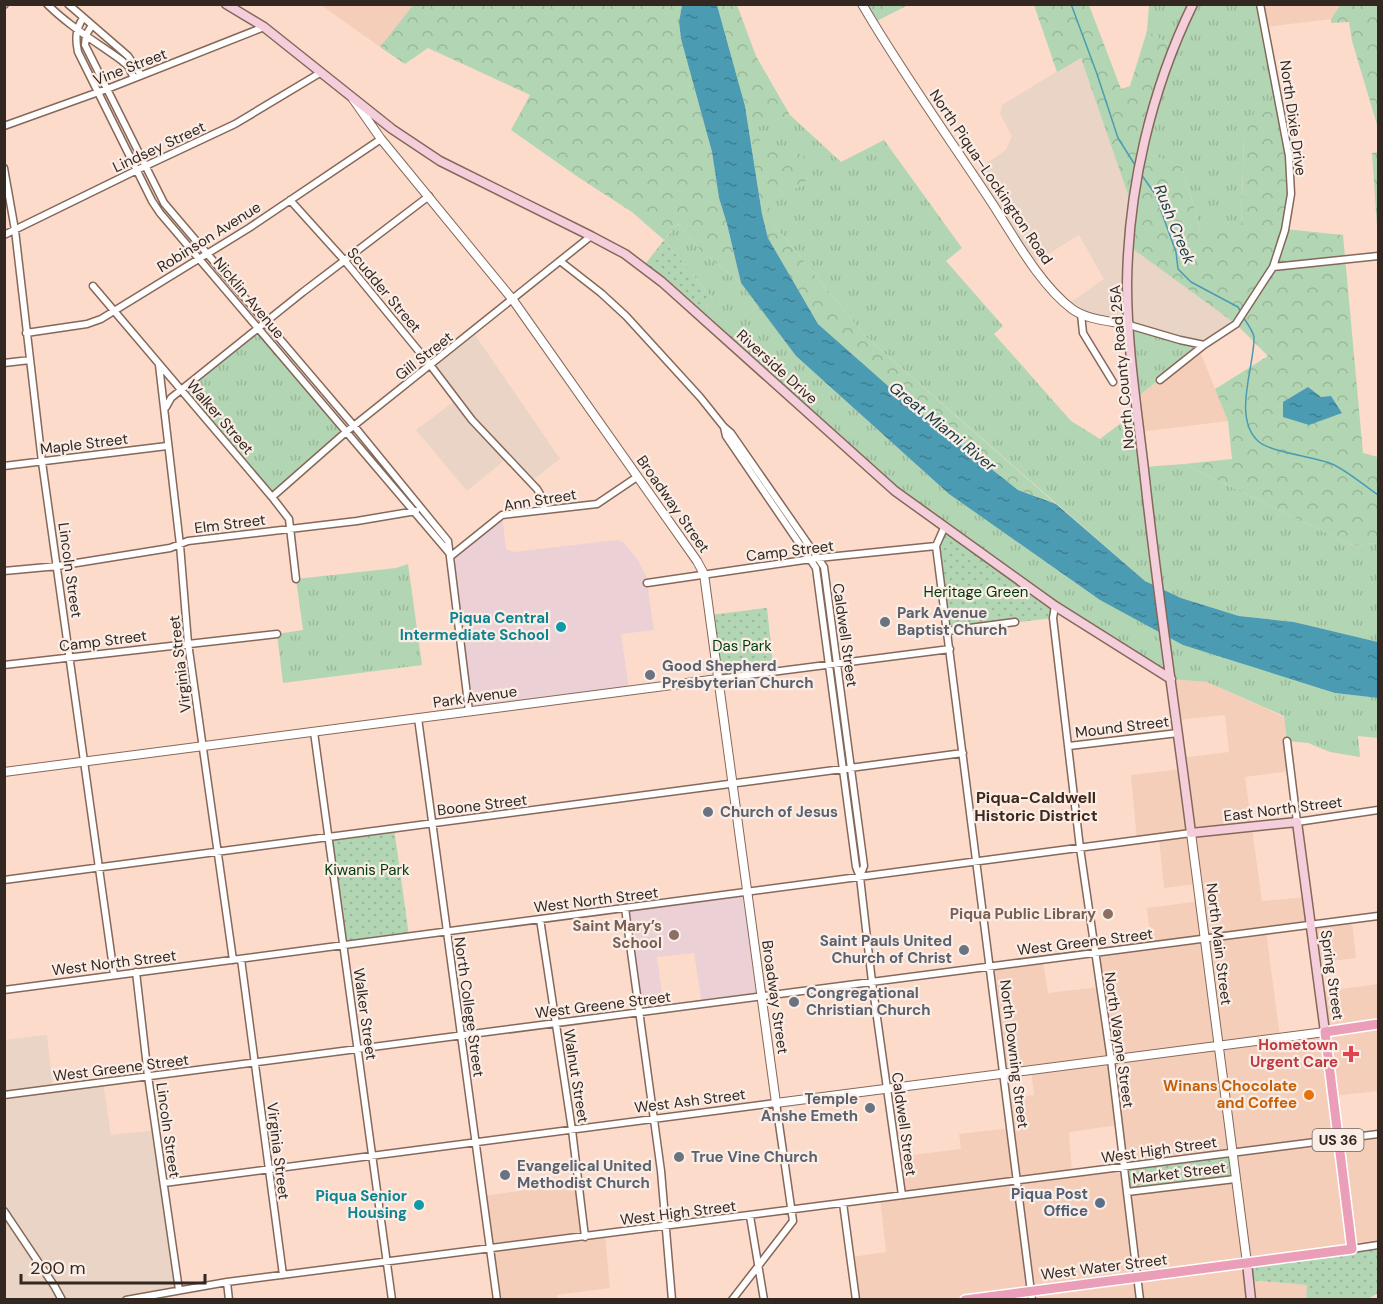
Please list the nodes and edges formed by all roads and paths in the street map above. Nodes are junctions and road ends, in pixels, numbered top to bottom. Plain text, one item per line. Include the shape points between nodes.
1 (47, 4) edge
2 (68, 4) edge
3 (226, 4) edge
4 (862, 4) edge
5 (1193, 4) edge
6 (1260, 4) edge
7 (83, 18) junction
8 (92, 25) junction
9 (264, 27) junction
10 (77, 28) junction
11 (86, 35) junction
12 (320, 73) junction
13 (141, 75) junction
14 (134, 78) junction
15 (107, 89) junction
16 (98, 92) junction
17 (351, 97) junction
18 (4, 126) edge
19 (392, 129) junction
20 (381, 139) junction
21 (144, 166) junction
22 (4, 168) edge
23 (137, 170) junction
24 (429, 196) junction
25 (290, 200) junction
26 (15, 230) junction
27 (4, 235) edge
28 (591, 236) junction
29 (208, 254) junction
30 (1378, 256) edge
31 (200, 259) junction
32 (345, 261) junction
33 (560, 261) junction
34 (1273, 267) junction
35 (93, 286) dead end
36 (513, 300) junction
37 (114, 312) junction
38 (1081, 314) junction
39 (266, 322) junction
40 (1129, 325) junction
41 (258, 328) junction
42 (26, 333) junction
43 (1204, 345) junction
44 (30, 360) junction
45 (4, 363) edge
46 (159, 365) junction
47 (430, 366) junction
48 (1160, 380) dead end
49 (1113, 382) dead end
50 (182, 391) junction
51 (164, 410) junction
52 (354, 426) junction
53 (346, 432) junction
54 (167, 446) junction
55 (42, 462) junction
56 (4, 466) edge
57 (637, 477) junction
58 (272, 497) junction
59 (422, 506) junction
60 (544, 509) junction
61 (414, 513) junction
62 (789, 524) junction
63 (291, 528) junction
64 (944, 528) junction
65 (180, 545) junction
66 (936, 546) junction
67 (451, 556) junction
68 (818, 558) junction
69 (810, 560) junction
70 (58, 566) junction
71 (4, 571) edge
72 (704, 574) junction
73 (296, 579) dead end
74 (647, 583) dead end
75 (1159, 592) joint
76 (1055, 606) junction
77 (1015, 622) dead end
78 (947, 631) junction
79 (277, 634) dead end
80 (188, 643) junction
81 (950, 649) junction
82 (69, 657) junction
83 (4, 665) edge
84 (838, 665) junction
85 (830, 666) junction
86 (718, 679) junction
87 (1171, 680) junction
88 (470, 711) junction
89 (418, 718) junction
90 (314, 732) junction
91 (1178, 733) junction
92 (1287, 741) dead end
93 (1069, 746) junction
94 (202, 747) junction
95 (963, 753) junction
96 (84, 762) junction
97 (851, 768) junction
98 (843, 769) junction
99 (4, 772) edge
100 (733, 784) junction
101 (1378, 810) edge
102 (1297, 822) junction
103 (432, 823) junction
104 (1191, 833) junction
105 (328, 837) junction
106 (1080, 848) junction
107 (218, 851) junction
108 (977, 862) junction
109 (99, 867) junction
110 (860, 877) junction
111 (4, 880) edge
112 (747, 892) junction
113 (625, 908) junction
114 (1378, 916) edge
115 (540, 919) junction
116 (1310, 925) junction
117 (446, 932) junction
118 (1205, 939) junction
119 (344, 945) junction
120 (1095, 953) junction
121 (241, 958) junction
122 (233, 960) junction
123 (991, 967) junction
124 (136, 972) junction
125 (114, 975) junction
126 (872, 982) junction
127 (4, 990) edge
128 (761, 997) junction
129 (639, 1012) junction
130 (555, 1023) junction
131 (1378, 1024) edge
132 (1325, 1032) junction
133 (461, 1035) junction
134 (1219, 1046) junction
135 (358, 1049) junction
136 (1111, 1060) junction
137 (255, 1062) junction
138 (1004, 1074) junction
139 (148, 1076) junction
140 (888, 1089) junction
141 (4, 1095) edge
142 (776, 1103) junction
143 (654, 1119) junction
144 (572, 1130) junction
145 (1378, 1134) edge
146 (1338, 1139) junction
147 (476, 1142) junction
148 (1232, 1152) junction
149 (373, 1156) junction
150 (1124, 1167) junction
151 (269, 1169) junction
152 (1235, 1179) junction
153 (1018, 1181) junction
154 (164, 1183) junction
155 (1127, 1192) junction
156 (902, 1195) junction
157 (843, 1203) junction
158 (791, 1210) junction
159 (4, 1211) edge
160 (750, 1216) junction
161 (664, 1227) junction
162 (585, 1237) junction
163 (1378, 1245) edge
164 (490, 1249) junction
165 (1352, 1249) junction
166 (387, 1261) junction
167 (1246, 1263) junction
168 (758, 1267) junction
169 (283, 1275) junction
170 (1138, 1278) junction
171 (227, 1282) junction
172 (179, 1290) junction
173 (1032, 1295) edge
174 (62, 1299) edge
175 (126, 1299) edge
176 (230, 1299) edge
177 (392, 1299) edge
178 (497, 1299) edge
179 (672, 1299) edge
180 (732, 1299) edge
181 (764, 1299) edge
182 (856, 1299) edge
183 (965, 1299) edge
184 (1140, 1299) edge
185 (1251, 1299) edge

1 - 10 street
2 - 7 street
3 - 9 main road
4 - 38 street, North Piqua–Lockington Road via 1032,264 1059,298
5 - 40 main road, North County Road 25A via 1163,76 1143,151 1133,208 1127,285
6 - 34 street, North Dixie Drive via 1289,156 1291,194
7 - 8 street
7 - 10 street
8 - 11 street
8 - 13 street via 128,56
9 - 12 main road
9 - 13 street, Vine Street
10 - 11 street
10 - 16 street, Nicklin Avenue via 78,52
11 - 14 street via 122,60
11 - 15 street, Nicklin Avenue via 85,45
12 - 17 main road
12 - 21 street, Lindsey Street via 235,124
13 - 14 street, Vine Street
14 - 15 street, Vine Street
15 - 16 street, Vine Street
15 - 21 street, Nicklin Avenue
16 - 18 street, Vine Street
16 - 23 street, Nicklin Avenue
17 - 19 main road, Riverside Drive
17 - 20 street, Broadway Street
19 - 20 street, Robinson Avenue
19 - 28 main road, Riverside Drive via 441,161
20 - 24 street, Broadway Street
20 - 25 street, Robinson Avenue
21 - 23 street, Lindsey Street
21 - 29 street, Nicklin Avenue via 164,203
22 - 26 street, Lincoln Street
23 - 26 street, Lindsey Street
23 - 31 street, Nicklin Avenue via 160,213
24 - 32 street
24 - 36 street, Broadway Street
25 - 29 street, Robinson Avenue
25 - 32 street, Scudder Street
26 - 27 street, Lindsey Street
26 - 42 street, Lincoln Street
28 - 33 street, Gill Street
28 - 64 main road, Riverside Drive via 625,254 662,282 895,491
29 - 31 street, Robinson Avenue
29 - 39 street, Nicklin Avenue
30 - 34 street
31 - 37 street, Robinson Avenue
31 - 41 street, Nicklin Avenue
32 - 39 street
32 - 47 street, Scudder Street
33 - 36 street, Gill Street
33 - 62 street, Caldwell Street via 626,316 700,397 731,433
34 - 43 street, North Dixie Drive via 1236,324
35 - 37 street, Walker Street
36 - 47 street, Gill Street
36 - 57 street, Broadway Street
37 - 42 street, Robinson Avenue via 87,324
37 - 46 street, Walker Street
38 - 40 street, North Piqua–Lockington Road
38 - 49 street via 1083,333
39 - 41 street
39 - 52 street, Nicklin Avenue
40 - 43 street
40 - 75 main road, North County Road 25A
41 - 50 street
41 - 53 street, Nicklin Avenue
42 - 44 street, Lincoln Street
43 - 48 street, North Dixie Drive
44 - 45 street
44 - 55 street, Lincoln Street
46 - 50 street, Walker Street
46 - 51 street, Virginia Street
47 - 52 street, Gill Street
47 - 60 street, Scudder Street via 472,420 537,489
50 - 51 street via 171,398
50 - 58 street, Walker Street
51 - 54 street, Virginia Street
52 - 53 street, Gill Street
52 - 59 street, Nicklin Avenue
53 - 58 street, Gill Street
53 - 61 street, Nicklin Avenue
54 - 55 street, Maple Street
54 - 65 street, Virginia Street
55 - 56 street, Maple Street
55 - 70 street, Lincoln Street
57 - 60 street, Ann Street via 597,504
57 - 72 street, Broadway Street
58 - 63 street, Walker Street
59 - 61 street
59 - 67 street, Nicklin Avenue via 448,541
60 - 67 street, Ann Street via 502,515
61 - 63 street, Elm Street
61 - 67 street, Nicklin Avenue
62 - 68 street, Caldwell Street
62 - 69 street, Caldwell Street
63 - 65 street, Elm Street
63 - 73 street, Walker Street
64 - 66 street
64 - 76 main road, Riverside Drive
65 - 70 street, Elm Street
65 - 80 street, Virginia Street
66 - 68 street, Camp Street
66 - 78 street, North Downing Street
67 - 88 street, Nicklin Avenue
68 - 69 street, Camp Street
68 - 84 street, Caldwell Street via 824,567
69 - 72 street, Camp Street
69 - 85 street, Caldwell Street via 816,568
70 - 71 street, Elm Street
70 - 82 street, Lincoln Street
72 - 74 street, Camp Street
72 - 86 street, Broadway Street
75 - 87 main road, North Main Street
76 - 87 main road, Riverside Drive
76 - 93 street, North Wayne Street via 1053,618
77 - 78 street
78 - 81 street, North Downing Street
79 - 80 street, Camp Street
80 - 82 street, Camp Street
80 - 94 street, Virginia Street
81 - 84 street, Park Avenue
81 - 95 street, North Downing Street
82 - 83 street, Camp Street
82 - 96 street, Lincoln Street
84 - 85 street, Park Avenue
84 - 97 street, Caldwell Street
85 - 86 street, Park Avenue
85 - 98 street, Caldwell Street
86 - 88 street, Park Avenue
86 - 100 street, Broadway Street
87 - 91 main road, North Main Street
88 - 89 street, Park Avenue
89 - 90 street, Park Avenue
89 - 103 street, North College Street
90 - 94 street, Park Avenue
90 - 105 street, Walker Street
91 - 93 street, Mound Street
91 - 104 main road, North Main Street
92 - 102 street, Spring Street
93 - 106 street, North Wayne Street
94 - 96 street, Park Avenue
94 - 107 street, Virginia Street
95 - 97 street, Boone Street
95 - 108 street, North Downing Street
96 - 99 street, Park Avenue
96 - 109 street, Lincoln Street
97 - 98 street, Boone Street
97 - 110 street, Caldwell Street via 864,866
98 - 100 street, Boone Street
98 - 110 street, Caldwell Street
100 - 103 street, Boone Street
100 - 112 street, Broadway Street
101 - 102 street, East North Street
102 - 104 main road, East North Street
102 - 116 main road, Spring Street
103 - 105 street, Boone Street
103 - 117 street, North College Street
104 - 106 street, West North Street
104 - 118 street, North Main Street
105 - 107 street, Boone Street
105 - 119 street, Walker Street
106 - 108 street, West North Street
106 - 120 street, North Wayne Street
107 - 109 street, Boone Street
107 - 122 street, Virginia Street
108 - 110 street, West North Street
108 - 123 street, North Downing Street
109 - 111 street, Boone Street
109 - 125 street, Lincoln Street
110 - 112 street, West North Street
110 - 126 street, Caldwell Street
112 - 113 street, West North Street
112 - 128 street, Broadway Street
113 - 115 street, West North Street
113 - 129 street
114 - 116 street, West Greene Street
115 - 117 street, West North Street
115 - 130 street, Walnut Street
116 - 118 street, West Greene Street
116 - 132 main road, Spring Street
117 - 119 street, West North Street
117 - 133 street, North College Street
118 - 120 street, West Greene Street
118 - 134 street, North Main Street
119 - 121 street, West North Street
119 - 135 street, Walker Street
120 - 123 street, West Greene Street
120 - 136 street, North Wayne Street
121 - 122 street, West North Street
121 - 137 street, Virginia Street
122 - 124 street, West North Street
123 - 126 street, West Greene Street
123 - 138 street, North Downing Street
124 - 125 street, West North Street
124 - 139 street, Lincoln Street
125 - 127 street, West North Street
126 - 128 street, West Greene Street
126 - 140 street, Caldwell Street
128 - 129 street, West Greene Street
128 - 142 street, Broadway Street
129 - 130 street, West Greene Street
129 - 143 street
130 - 133 street, West Greene Street
130 - 144 street, Walnut Street
131 - 132 main road
132 - 134 street, West Ash Street
132 - 146 main road, Spring Street / US 36
133 - 135 street, West Greene Street
133 - 147 street, North College Street
134 - 136 street, West Ash Street
134 - 148 street, North Main Street
135 - 137 street, West Greene Street
135 - 149 street, Walker Street
136 - 138 street, West Ash Street
136 - 150 street, North Wayne Street
137 - 139 street, West Greene Street
137 - 151 street, Virginia Street
138 - 140 street, West Ash Street
138 - 153 street, North Downing Street
139 - 141 street, West Greene Street
139 - 154 street, Lincoln Street
140 - 142 street, West Ash Street
140 - 156 street, Caldwell Street
142 - 143 street, West Ash Street
142 - 158 street, Broadway Street
143 - 144 street, West Ash Street
143 - 161 street
144 - 147 street, West Ash Street
144 - 162 street, Walnut Street
145 - 146 street, West High Street
146 - 148 street, West High Street
146 - 165 main road, Spring Street / US 36
147 - 149 street, West Ash Street
147 - 164 street, North College Street
148 - 150 street, West High Street
148 - 152 street, North Main Street
149 - 151 street, West Ash Street
149 - 166 street, Walker Street
150 - 153 street, West High Street
150 - 155 street, North Wayne Street
151 - 154 street, West Ash Street
151 - 169 street, Virginia Street
152 - 155 street, Market Street
152 - 167 street, North Main Street
153 - 156 street, West High Street
153 - 173 street, North Downing Street
154 - 172 street, Lincoln Street
155 - 170 street, North Wayne Street
156 - 157 street, West High Street
157 - 158 street, West High Street
157 - 182 street
158 - 160 street, West High Street
158 - 168 street, Broadway Street via 793,1221
159 - 174 street
160 - 161 street, West High Street
160 - 168 street
161 - 162 street, West High Street
161 - 179 street
162 - 164 street, West High Street
163 - 165 street
164 - 166 street, West High Street
164 - 178 street, North College Street
165 - 167 main road, West Water Street
166 - 169 street, West High Street
166 - 177 street, Walker Street
167 - 170 main road, West Water Street
167 - 185 main road, North Main Street
168 - 180 street, Broadway Street
168 - 181 street
169 - 171 street, West High Street
170 - 173 main road, West Water Street
170 - 184 street, North Wayne Street
171 - 172 street, West High Street
171 - 176 street
172 - 175 street, West High Street
173 - 183 main road, West Water Street

